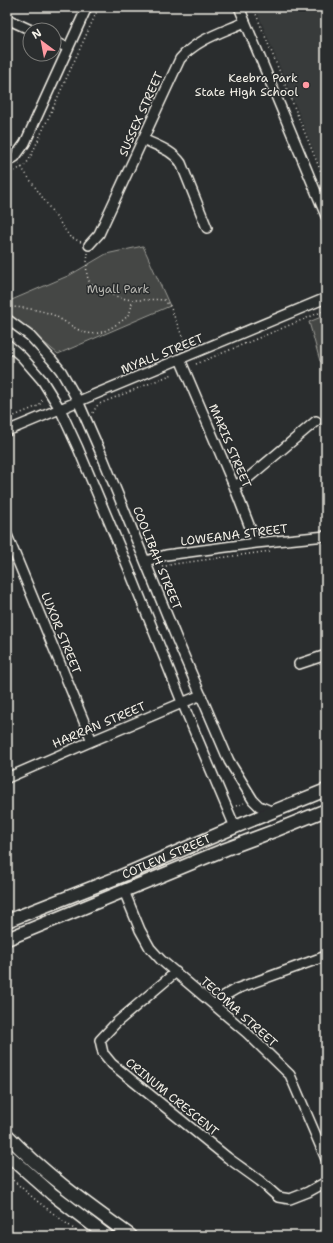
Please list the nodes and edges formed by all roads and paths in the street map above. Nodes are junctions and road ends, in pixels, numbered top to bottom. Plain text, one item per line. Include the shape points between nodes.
1 (87, 7) edge
2 (99, 7) edge
3 (239, 7) edge
4 (253, 7) edge
5 (7, 19) edge
6 (246, 22) junction
7 (22, 26) edge
8 (62, 45) edge
9 (68, 48) junction
10 (143, 139) junction
11 (11, 160) edge
12 (22, 168) junction
13 (7, 174) edge
14 (326, 184) edge
15 (326, 216) edge
16 (207, 228) dead end
17 (89, 246) junction
18 (326, 298) edge
19 (132, 300) junction
20 (7, 308) edge
21 (326, 310) edge
22 (7, 319) edge
23 (7, 344) edge
24 (190, 355) junction
25 (180, 359) junction
26 (196, 364) dead end
27 (173, 374) dead end
28 (42, 393) dead end
29 (78, 401) junction
30 (60, 409) junction
31 (94, 416) dead end
32 (7, 419) edge
33 (316, 422) dead end
34 (7, 431) edge
35 (234, 486) junction
36 (7, 535) edge
37 (326, 536) edge
38 (256, 543) junction
39 (273, 551) dead end
40 (146, 561) junction
41 (162, 567) dead end
42 (326, 655) edge
43 (300, 664) dead end
44 (201, 695) junction
45 (182, 702) junction
46 (92, 741) junction
47 (7, 778) edge
48 (326, 790) edge
49 (248, 801) dead end
50 (232, 807) dead end
51 (326, 810) edge
52 (273, 812) junction
53 (235, 827) junction
54 (274, 831) junction
55 (124, 891) junction
56 (7, 921) edge
57 (7, 939) edge
58 (326, 956) edge
59 (176, 972) junction
60 (215, 1004) junction
61 (7, 1135) edge
62 (7, 1154) edge
63 (326, 1159) edge
64 (7, 1175) edge
65 (326, 1182) edge
66 (83, 1236) edge
67 (107, 1236) edge
68 (131, 1236) edge

1 - 9 street
2 - 12 path via 30,158
3 - 6 street
4 - 14 path
5 - 7 street
6 - 10 street, SUSSEX STREET via 202,41 184,54 176,65
6 - 15 street
8 - 9 street
9 - 11 street via 25,143
10 - 16 street via 169,151 177,158
10 - 17 street, SUSSEX STREET via 99,234
11 - 12 path
12 - 13 path
12 - 17 path via 70,237
17 - 19 path via 87,269 90,282 103,291
18 - 24 street, MYALL STREET
19 - 20 path via 127,318 110,329 91,334 80,331 51,314 16,307
19 - 24 path via 164,300 170,306
21 - 26 path
22 - 29 street, COOLIBAH STREET via 30,336 52,360
23 - 30 street via 42,380
24 - 25 street, MYALL STREET
25 - 29 street, MYALL STREET
25 - 35 street, MARIS STREET
27 - 31 path via 100,404 94,410
28 - 32 path via 43,398 38,406
29 - 30 street, MYALL STREET
29 - 40 street, COOLIBAH STREET
30 - 34 street, MYALL STREET
30 - 45 street
33 - 35 street via 247,479
35 - 38 street, MARIS STREET
36 - 46 street, LUXOR STREET
37 - 38 street, LOWEANA STREET
38 - 40 street, LOWEANA STREET via 166,555
39 - 41 path
40 - 44 street, COOLIBAH STREET
42 - 43 street
44 - 45 street, HARRAN STREET
44 - 52 street, COOLIBAH STREET via 229,761 241,782 253,800
45 - 46 street, HARRAN STREET
45 - 53 street
46 - 47 street, HARRAN STREET
48 - 52 main road, COTLEW STREET
49 - 50 path
51 - 54 main road, COTLEW STREET
52 - 53 main road, COTLEW STREET
53 - 54 main road via 239,834 246,836 262,831
53 - 56 main road, COTLEW STREET via 119,877
54 - 55 main road, COTLEW STREET
55 - 57 main road, COTLEW STREET
55 - 59 street, TECOMA STREET via 150,948
58 - 60 street via 236,989
59 - 60 street, TECOMA STREET
59 - 65 street, CRINUM CRESCENT via 116,1023 100,1040 103,1054 112,1064 278,1197 290,1199
60 - 63 street, TECOMA STREET via 290,1075
61 - 68 main road via 25,1154 67,1189
62 - 67 main road via 52,1194
64 - 66 path

